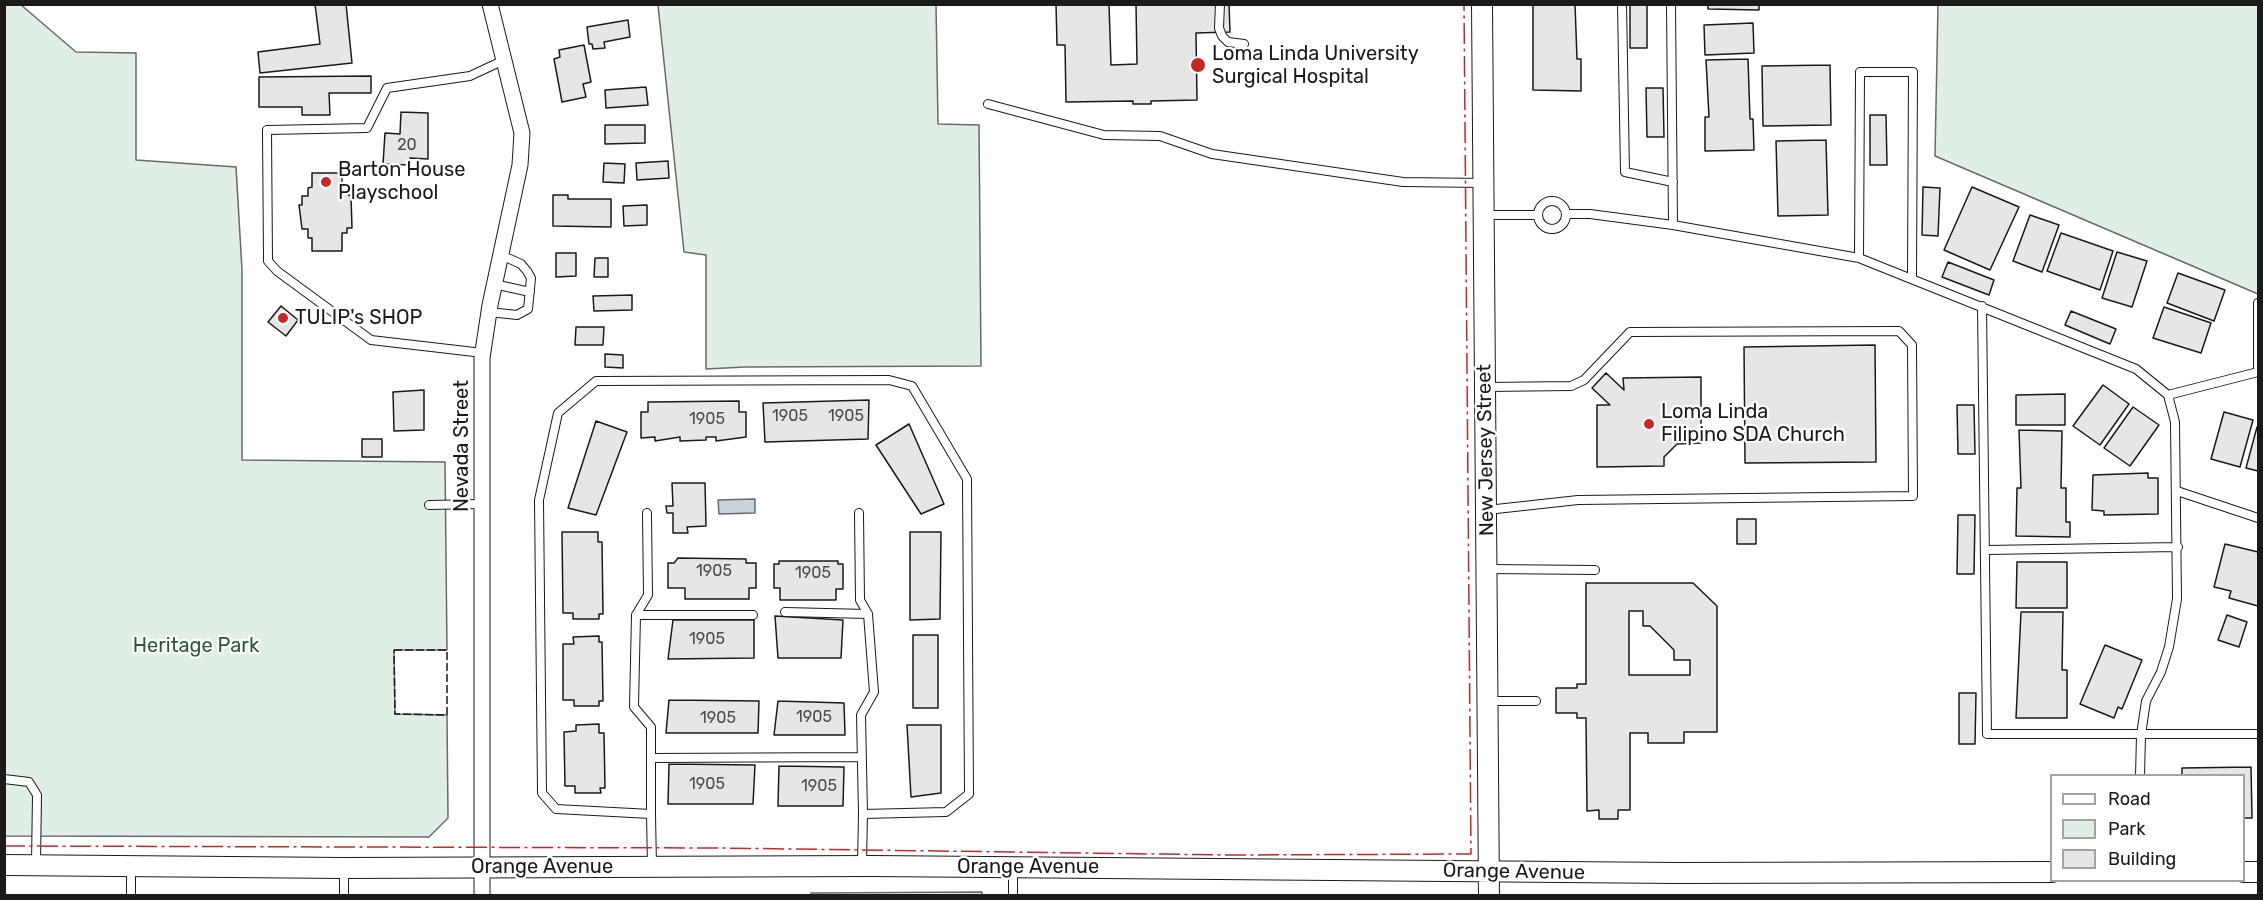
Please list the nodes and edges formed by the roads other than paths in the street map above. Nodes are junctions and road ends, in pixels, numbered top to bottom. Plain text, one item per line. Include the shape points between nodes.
1 (490, 4) edge
2 (1220, 4) edge
3 (1482, 4) edge
4 (1622, 4) edge
5 (1671, 4) edge
6 (1244, 44) dead end
7 (506, 60) junction
8 (988, 104) dead end
9 (1673, 182) junction
10 (1483, 183) junction
11 (1566, 213) junction
12 (1483, 215) junction
13 (1538, 215) junction
14 (1673, 225) junction
15 (501, 255) junction
16 (1859, 258) junction
17 (1912, 278) junction
18 (494, 284) junction
19 (530, 292) junction
20 (2258, 303) edge
21 (1982, 306) junction
22 (489, 312) junction
23 (483, 353) junction
24 (1484, 387) junction
25 (2168, 395) junction
26 (2177, 491) junction
27 (484, 504) junction
28 (429, 505) dead end
29 (1487, 510) junction
30 (647, 513) dead end
31 (859, 513) dead end
32 (2259, 518) edge
33 (2178, 547) junction
34 (1986, 550) junction
35 (1487, 569) junction
36 (1595, 570) dead end
37 (785, 612) dead end
38 (868, 614) junction
39 (636, 615) junction
40 (753, 615) dead end
41 (1487, 701) junction
42 (1536, 701) dead end
43 (2259, 734) edge
44 (2141, 735) junction
45 (862, 757) junction
46 (651, 758) junction
47 (2140, 774) edge
48 (4, 779) edge
49 (651, 814) junction
50 (863, 814) junction
51 (4, 865) edge
52 (36, 865) junction
53 (131, 866) junction
54 (862, 866) junction
55 (484, 867) junction
56 (652, 867) junction
57 (1013, 867) junction
58 (344, 868) junction
59 (1489, 871) junction
60 (2050, 872) edge
61 (131, 896) edge
62 (344, 896) edge
63 (482, 896) edge
64 (1013, 896) edge
65 (1489, 896) edge

1 - 7 street, Nevada Street
2 - 6 lane via 1222,36 1228,42
3 - 10 street, New Jersey Street
4 - 9 lane via 1625,172
5 - 9 lane
7 - 15 street, Nevada Street via 522,133 520,165
7 - 23 lane via 470,76 387,88 367,128 267,130 268,261 277,271 371,340
8 - 10 lane via 1104,135 1160,136 1212,154 1402,182
9 - 14 lane
10 - 12 street, New Jersey Street
11 - 13 lane via 1560,203 1549,201
11 - 13 lane via 1561,225 1551,228 1541,223
11 - 14 lane
12 - 13 lane
12 - 24 street, New Jersey Street
14 - 16 lane
15 - 18 street, Nevada Street
15 - 19 lane via 527,271
16 - 17 lane
16 - 17 lane via 1860,72 1913,72
17 - 21 lane
18 - 19 lane
18 - 22 street, Nevada Street
19 - 22 lane via 525,313
20 - 25 lane via 2258,372
21 - 25 lane via 2136,369
21 - 34 lane
22 - 23 street, Nevada Street
23 - 27 street, Nevada Street
24 - 29 street, New Jersey Street
24 - 29 lane via 1571,386 1584,380 1630,332 1899,331 1912,345 1913,496 1578,500
25 - 26 lane via 2175,422
26 - 32 lane
26 - 33 lane
27 - 28 lane
27 - 55 street, Nevada Street
29 - 35 street, New Jersey Street
30 - 39 lane via 648,595
31 - 38 lane via 860,600
33 - 34 lane
33 - 44 lane via 2175,621 2161,672 2146,701
34 - 44 lane via 1988,734
35 - 36 lane
35 - 41 street, New Jersey Street
37 - 38 lane
38 - 45 lane via 874,692 861,715
39 - 40 lane
39 - 46 lane via 634,707 651,727
41 - 42 lane
41 - 59 street, New Jersey Street
43 - 44 lane
44 - 47 lane
45 - 46 lane
45 - 50 lane
46 - 49 lane
48 - 52 lane via 29,782 37,795
49 - 50 lane via 556,809 542,793 539,500 558,414 596,381 889,380 912,386 967,479 969,794 946,812
49 - 56 lane
50 - 54 lane
51 - 52 street, Orange Avenue
52 - 53 street, Orange Avenue
53 - 58 street, Orange Avenue
53 - 61 lane
54 - 56 street, Orange Avenue
54 - 57 street, Orange Avenue
55 - 56 street, Orange Avenue
55 - 58 street, Orange Avenue
55 - 63 street, Nevada Street
57 - 59 street, Orange Avenue
57 - 64 lane
58 - 62 lane
59 - 60 street, Orange Avenue
59 - 65 street, New Jersey Street

